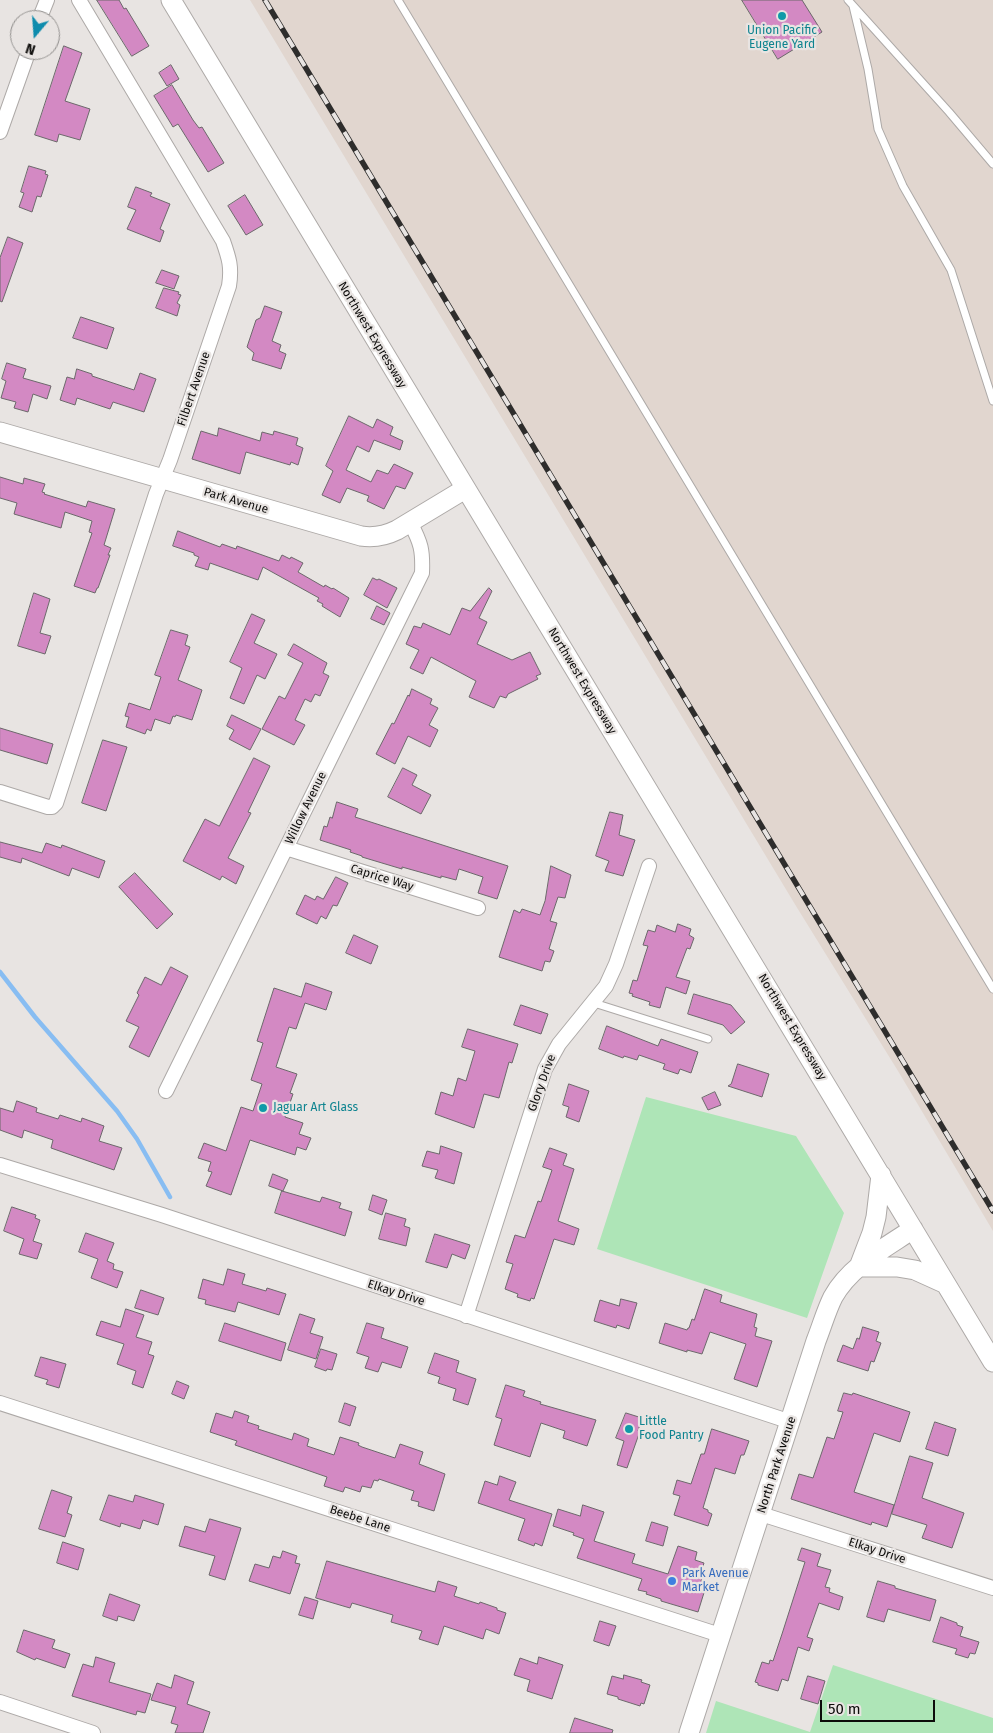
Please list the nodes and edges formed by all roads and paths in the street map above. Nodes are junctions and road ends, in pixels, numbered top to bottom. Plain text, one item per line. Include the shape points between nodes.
1 (79, 0) edge
2 (171, 0) edge
3 (398, 0) edge
4 (850, 3) edge
5 (25, 60) edge
6 (0, 132) edge
7 (993, 164) edge
8 (993, 401) edge
9 (0, 432) edge
10 (162, 479) junction
11 (465, 489) junction
12 (410, 522) junction
13 (0, 792) edge
14 (286, 848) junction
15 (649, 866) dead end
16 (478, 908) dead end
17 (993, 989) edge
18 (594, 1003) junction
19 (708, 1040) dead end
20 (166, 1092) dead end
21 (0, 1165) edge
22 (880, 1175) junction
23 (913, 1229) junction
24 (859, 1267) junction
25 (946, 1284) junction
26 (466, 1316) junction
27 (993, 1362) edge
28 (0, 1403) edge
29 (791, 1422) junction
30 (761, 1514) junction
31 (993, 1588) edge
32 (720, 1635) junction
33 (0, 1702) edge
34 (692, 1732) edge
35 (93, 1733) edge

1 - 10 street, Filbert Avenue via 223,241 230,264 229,286
2 - 11 main road, Northwest Expressway
3 - 17 lane
4 - 7 lane
4 - 8 lane via 868,69 878,128 903,186 951,270
5 - 6 street
9 - 10 main road, Park Avenue
10 - 12 main road, Park Avenue via 361,536 388,534
10 - 13 street, Filbert Avenue via 56,803 48,807
11 - 12 main road, Park Avenue
11 - 22 main road, Northwest Expressway
12 - 14 street, Willow Avenue via 420,542 422,573
14 - 16 street, Caprice Way
14 - 20 street, Willow Avenue
15 - 18 street, Glory Drive via 616,964
18 - 19 lane
18 - 26 street, Glory Drive via 558,1044 545,1069
21 - 26 street, Elkay Drive
22 - 23 main road, Northwest Expressway
22 - 24 main road via 876,1217
23 - 24 main road, North Park Avenue
23 - 25 main road, Northwest Expressway
24 - 25 main road via 915,1270
24 - 29 main road, North Park Avenue via 833,1297
25 - 27 main road, Northwest Expressway
26 - 29 street, Elkay Drive
28 - 32 street, Beebe Lane
29 - 30 main road, North Park Avenue
30 - 31 street, Elkay Drive
30 - 32 main road, North Park Avenue
32 - 34 main road, North Park Avenue
33 - 35 street

